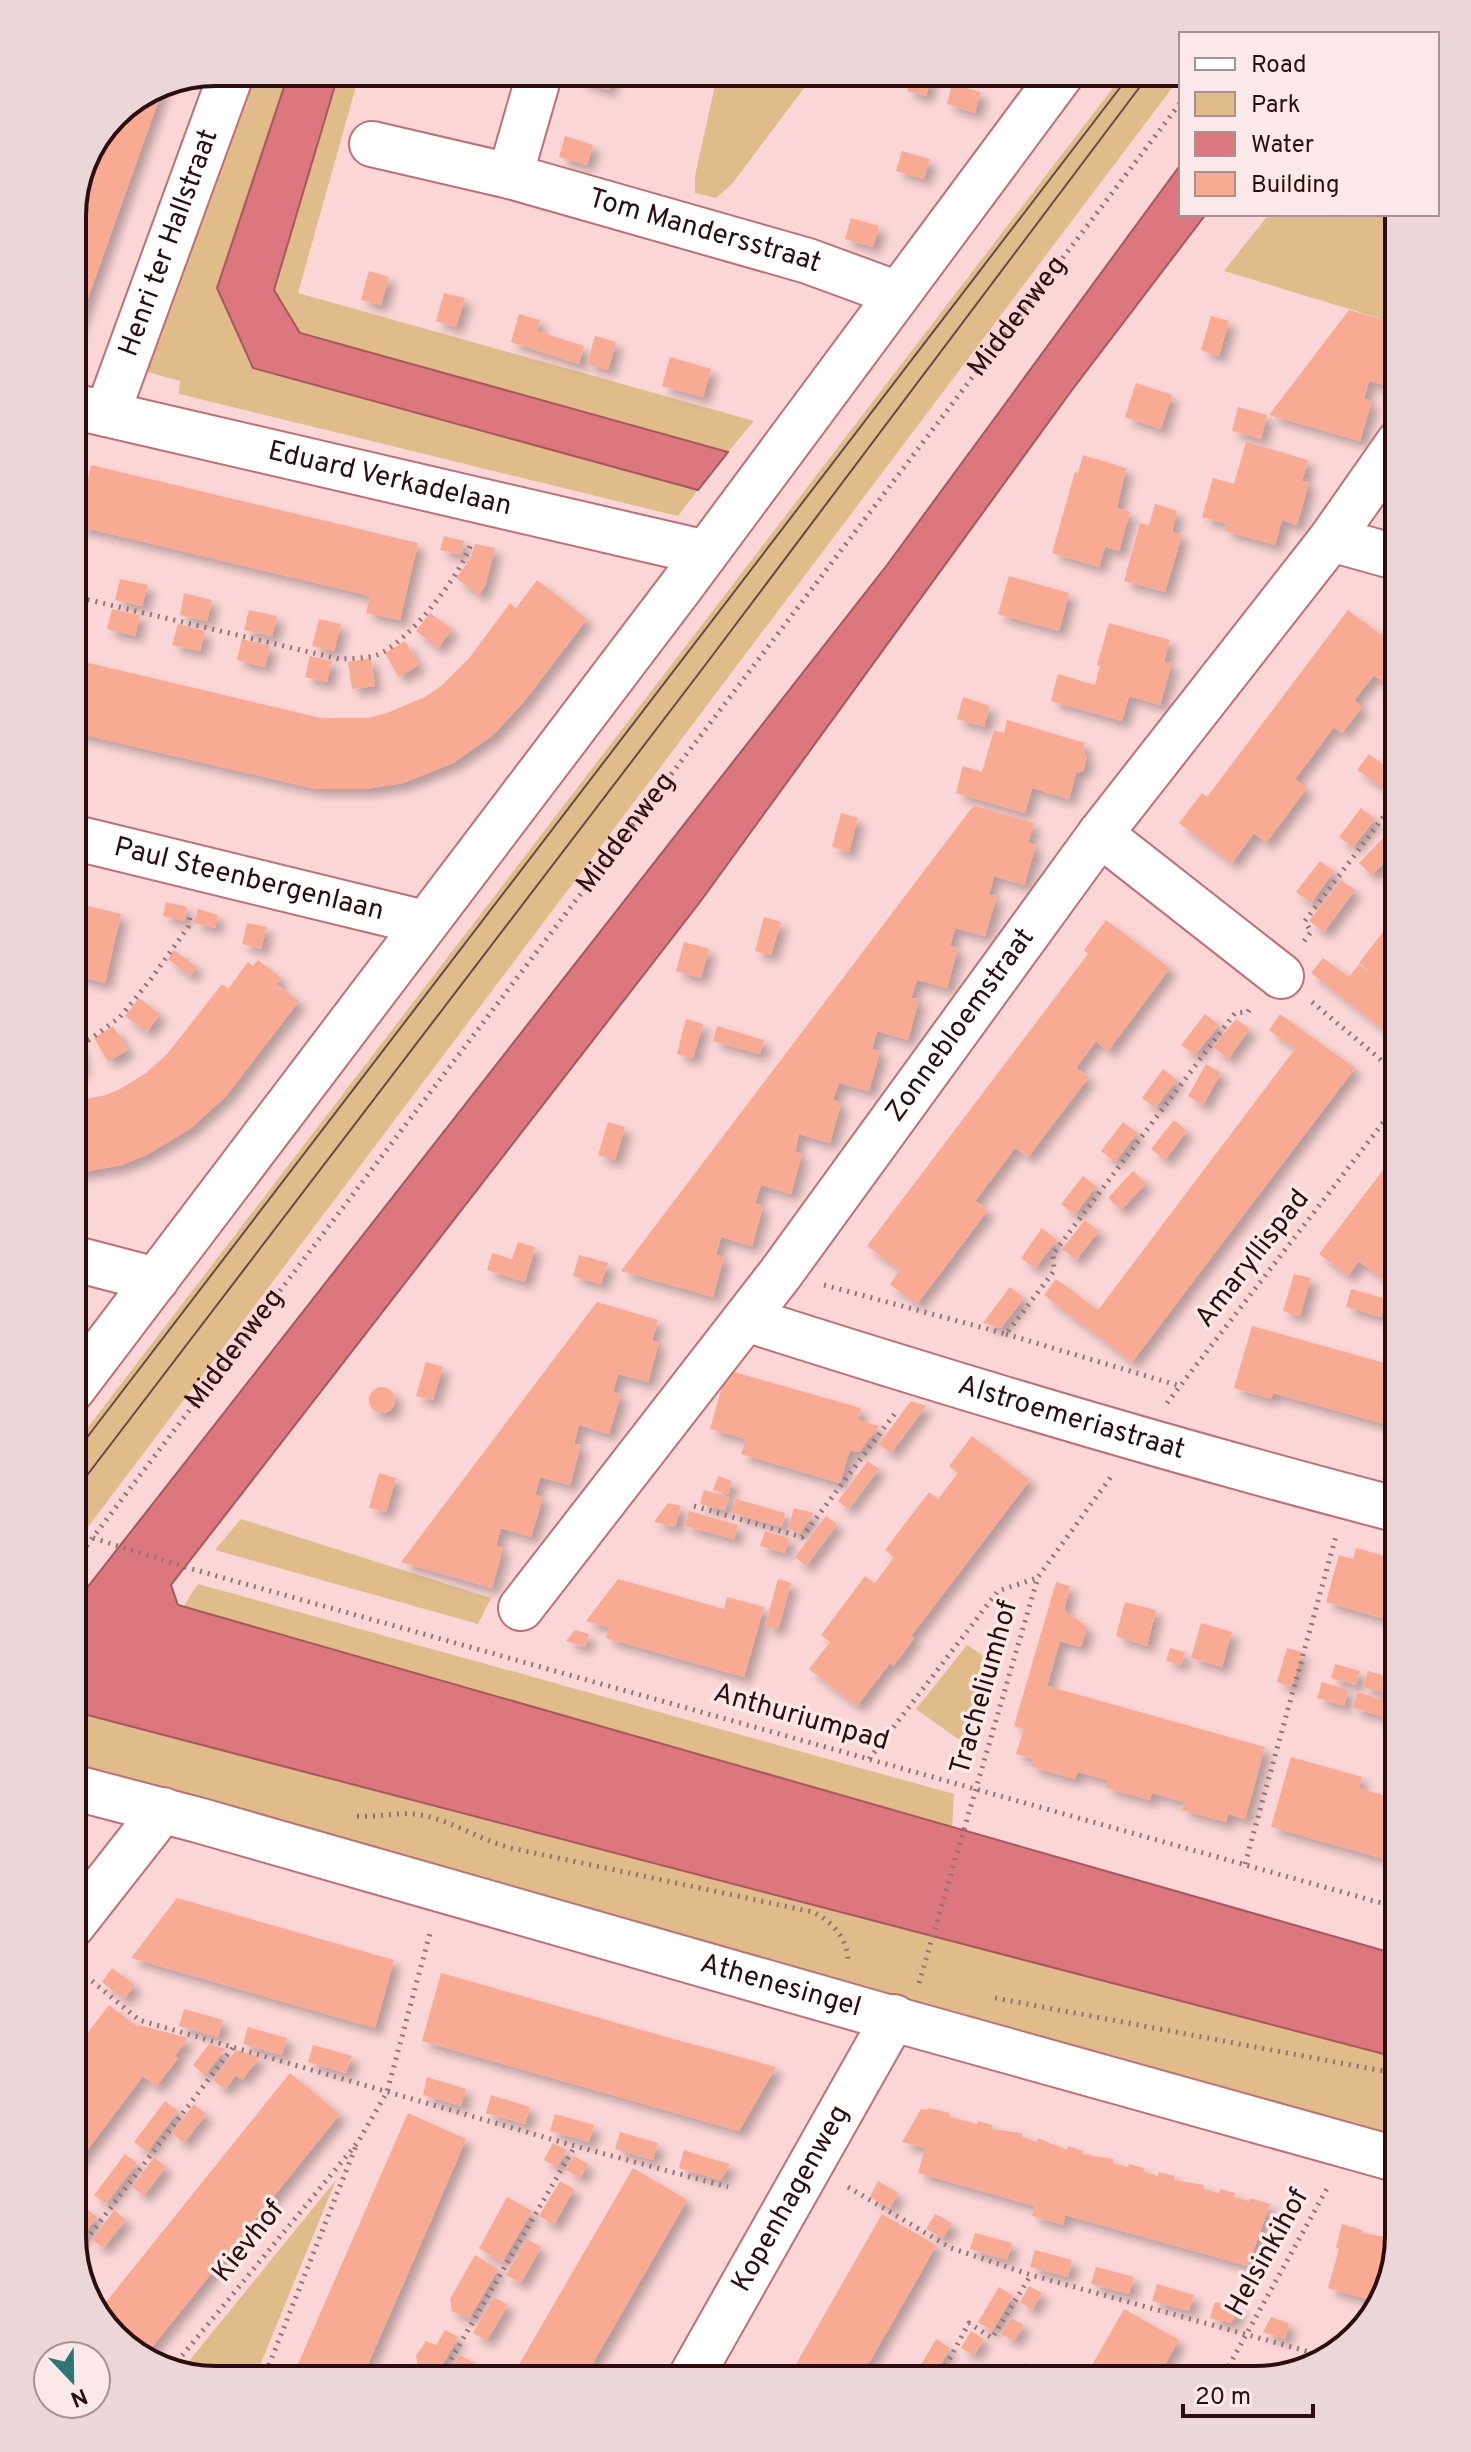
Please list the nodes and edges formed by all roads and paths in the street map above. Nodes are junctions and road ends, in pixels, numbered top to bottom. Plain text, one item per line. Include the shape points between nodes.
1 (226, 86) edge
2 (536, 86) edge
3 (1053, 86) edge
4 (1179, 105) edge
5 (372, 144) dead end
6 (510, 176) junction
7 (898, 294) junction
8 (90, 410) edge
9 (1385, 462) edge
10 (473, 536) dead end
11 (1331, 539) junction
12 (706, 553) junction
13 (1385, 554) edge
14 (86, 599) edge
15 (1385, 815) edge
16 (1100, 834) junction
17 (86, 840) edge
18 (193, 899) dead end
19 (425, 923) junction
20 (1281, 976) junction
21 (86, 1040) edge
22 (1385, 1063) edge
23 (1385, 1120) edge
24 (86, 1262) edge
25 (781, 1273) junction
26 (156, 1280) junction
27 (746, 1319) junction
28 (1006, 1334) junction
29 (86, 1372) edge
30 (923, 1376) junction
31 (1180, 1386) junction
32 (1136, 1439) junction
33 (1347, 1497) junction
34 (694, 1506) dead end
35 (1385, 1506) edge
36 (93, 1538) junction
37 (86, 1547) edge
38 (1038, 1577) junction
39 (521, 1608) dead end
40 (869, 1759) junction
41 (977, 1788) junction
42 (86, 1791) edge
43 (163, 1810) junction
44 (350, 1814) dead end
45 (1245, 1864) junction
46 (442, 1890) junction
47 (1385, 1904) edge
48 (86, 1908) edge
49 (929, 1951) dead end
50 (92, 1981) dead end
51 (980, 1995) dead end
52 (849, 2004) junction
53 (894, 2017) junction
54 (234, 2046) junction
55 (1385, 2071) edge
56 (387, 2092) junction
57 (358, 2142) junction
58 (575, 2146) junction
59 (1351, 2146) junction
60 (1385, 2156) edge
61 (809, 2165) junction
62 (728, 2187) dead end
63 (86, 2240) edge
64 (1031, 2275) junction
65 (1246, 2335) junction
66 (1313, 2353) edge
67 (178, 2360) edge
68 (269, 2366) edge
69 (447, 2366) edge
70 (697, 2366) edge
71 (946, 2366) edge
72 (1229, 2366) edge

1 - 8 street, Henri ter Hallstraat
2 - 6 street
3 - 7 street
4 - 36 path, Middenweg
5 - 6 street, Tom Mandersstraat
6 - 7 street, Tom Mandersstraat via 808,261
7 - 12 street
8 - 12 street, Eduard Verkadelaan
9 - 11 street, Zonnebloemstraat
10 - 14 path via 467,558 407,635 377,655 339,659
11 - 13 street
11 - 16 street, Zonnebloemstraat
12 - 19 street
15 - 20 path via 1305,921 1311,932
16 - 20 street
16 - 25 street, Zonnebloemstraat
17 - 19 street, Paul Steenbergenlaan
18 - 21 path via 188,927 151,979 120,1017
19 - 26 street
20 - 22 path
20 - 28 path via 1248,1012 1235,1013 1053,1254 1054,1271
23 - 31 path, Amaryllispad
24 - 26 street
25 - 27 street, Zonnebloemstraat
25 - 28 path
26 - 29 street
27 - 30 street, Alstroemeriastraat
27 - 39 street, Zonnebloemstraat
28 - 31 path
30 - 32 street, Alstroemeriastraat
30 - 34 path via 802,1537
31 - 32 path, Amaryllispad
32 - 33 street, Alstroemeriastraat
32 - 38 path, Tracheliumhof
33 - 35 street, Alstroemeriastraat
33 - 45 path
36 - 37 path, Middenweg
36 - 40 path, Anthuriumpad
38 - 40 path, Tracheliumhof via 998,1591
38 - 41 path, Tracheliumhof
40 - 41 path, Anthuriumpad
41 - 45 path, Anthuriumpad
41 - 49 path, Tracheliumhof
42 - 43 street
43 - 46 street, Athenesingel
43 - 48 street
44 - 52 path via 417,1814 511,1848 813,1912 826,1918 843,1941
45 - 47 path, Anthuriumpad
46 - 52 street, Athenesingel
46 - 56 path, Kievhof
50 - 54 path via 139,2020
51 - 55 path
52 - 53 street, Athenesingel
53 - 59 street, Athenesingel
53 - 61 street, Kopenhagenweg
54 - 56 path
54 - 63 path
56 - 57 path, Kievhof
56 - 58 path
57 - 67 path, Kievhof
57 - 68 path, Kievhof
58 - 62 path
58 - 69 path
59 - 60 street, Athenesingel
59 - 65 path, Helsinkihof
61 - 64 path via 951,2248
61 - 70 street, Kopenhagenweg
64 - 65 path
64 - 71 path via 992,2338 969,2323
65 - 66 path
65 - 72 path, Helsinkihof

